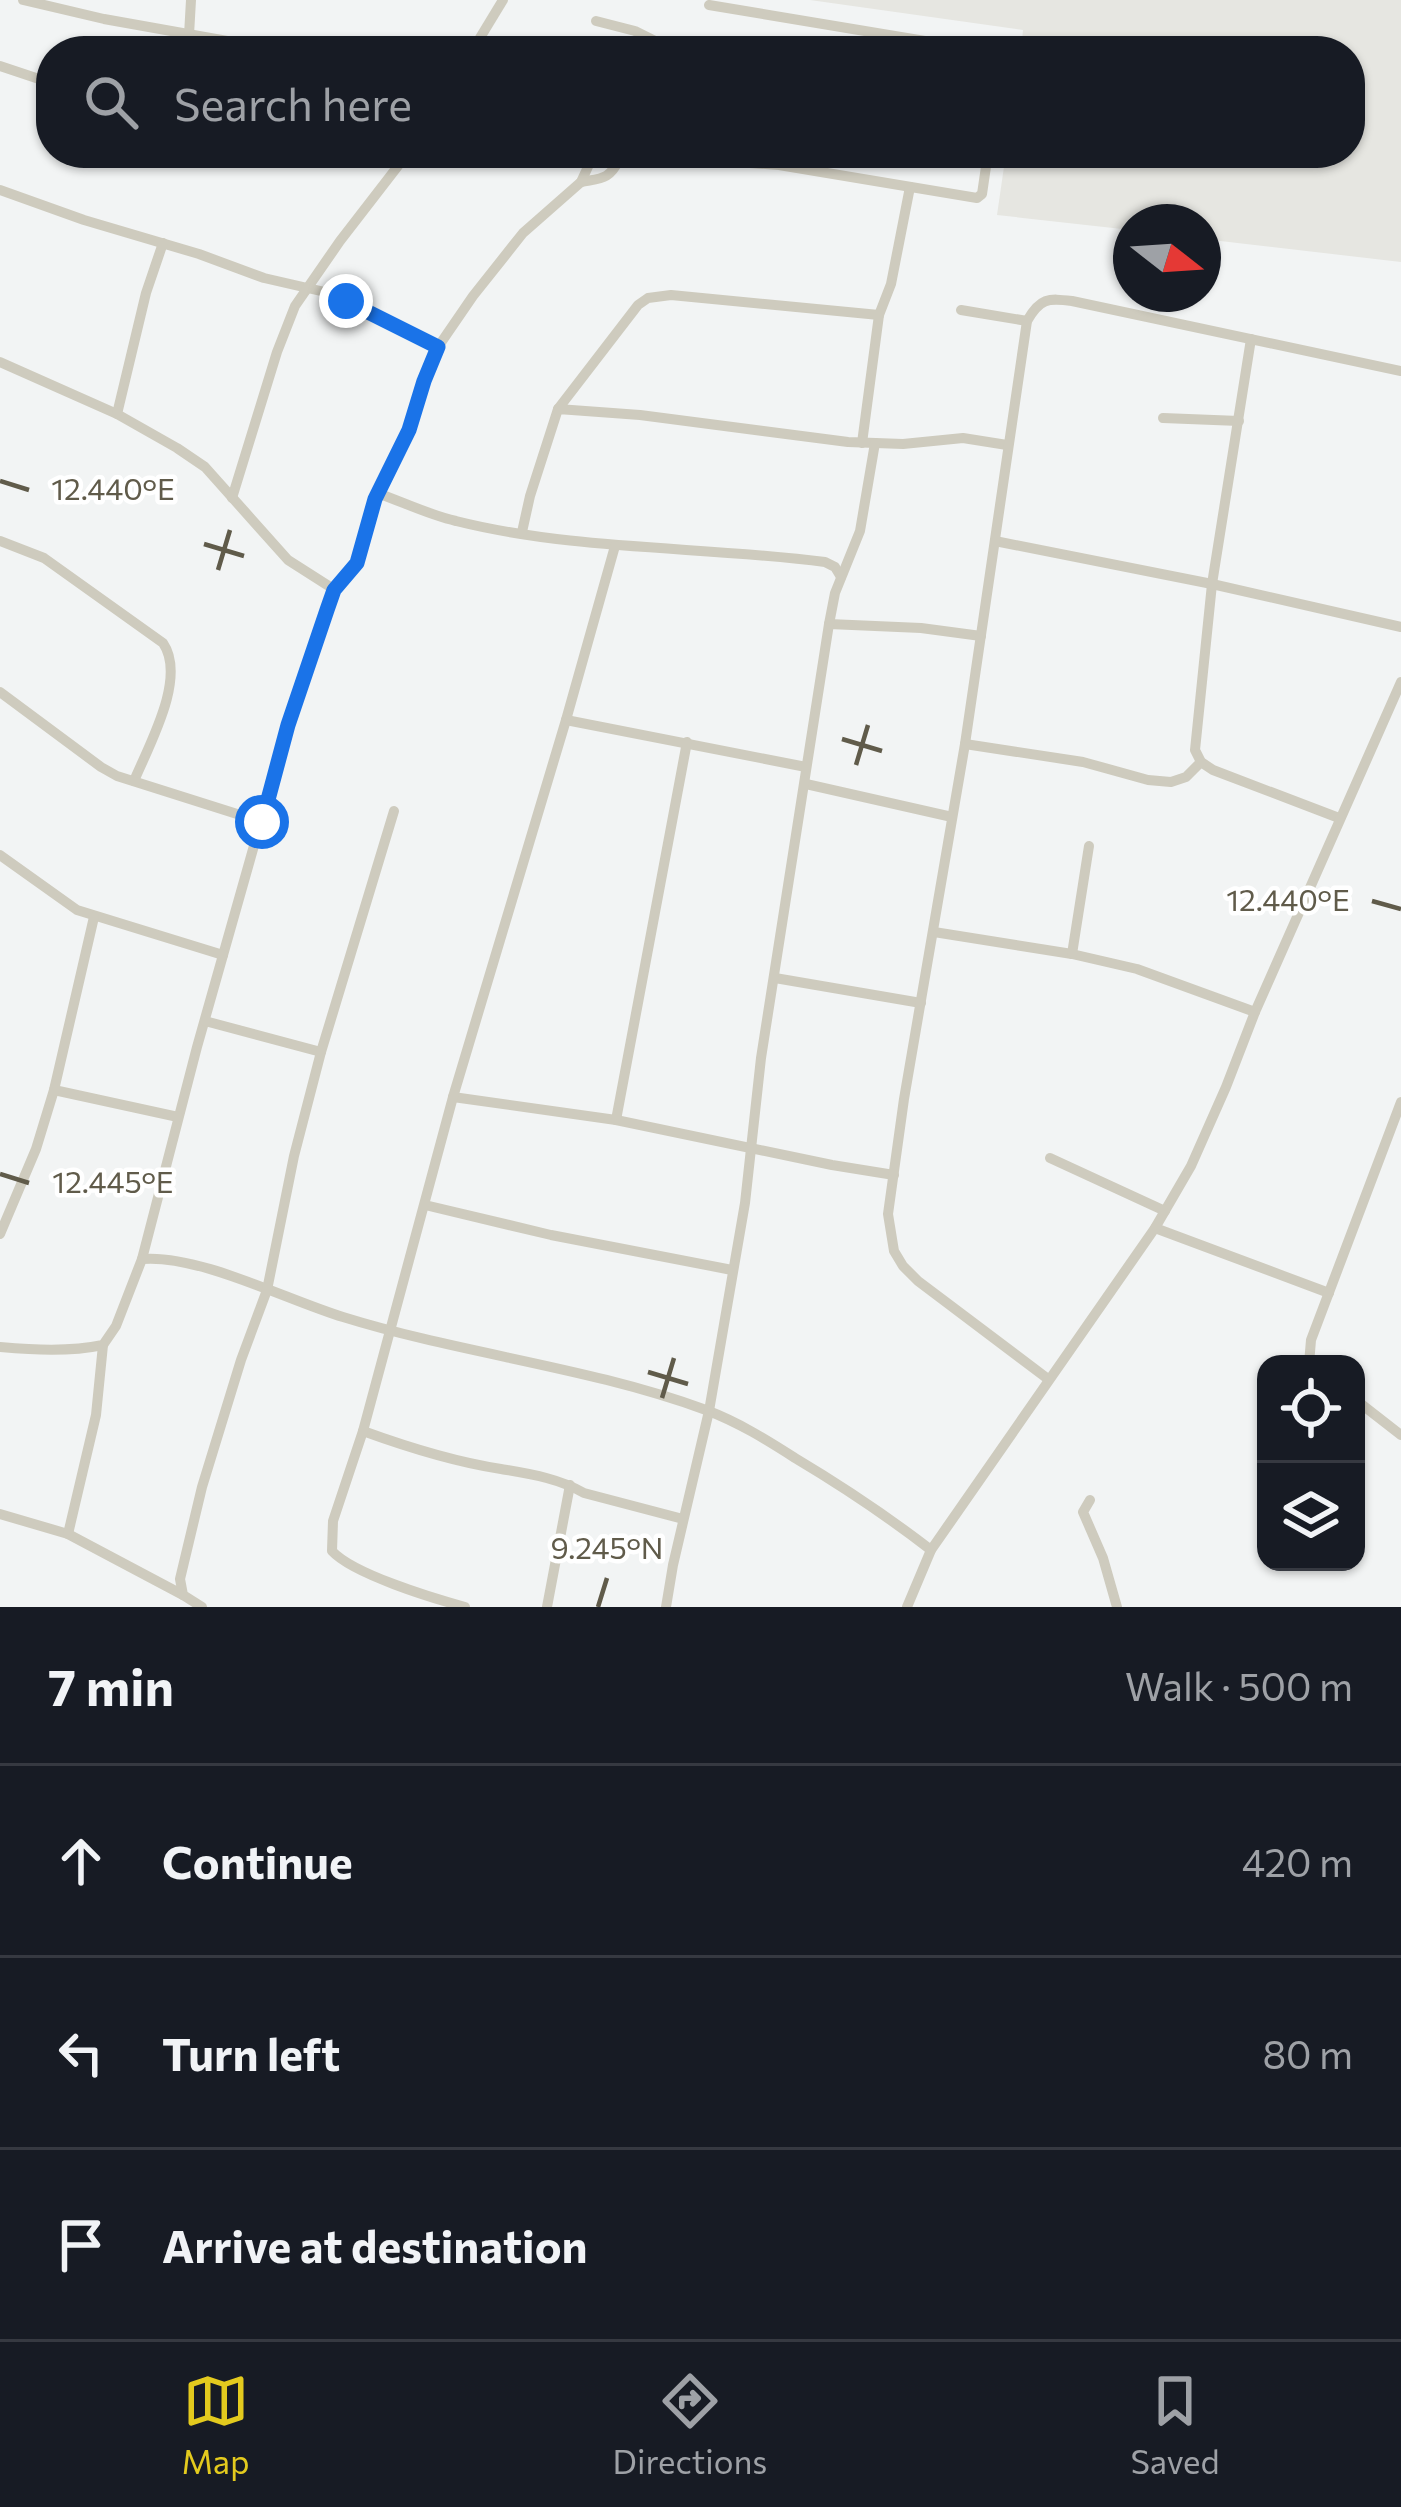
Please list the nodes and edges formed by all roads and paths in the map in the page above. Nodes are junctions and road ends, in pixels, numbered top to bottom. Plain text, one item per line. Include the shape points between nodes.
1 (23, 0) edge
2 (191, 0) edge
3 (503, 0) edge
4 (68, 5) edge
5 (709, 5) dead end
6 (596, 21) dead end
7 (189, 35) junction
8 (195, 36) edge
9 (481, 36) edge
10 (645, 36) edge
11 (895, 36) edge
12 (0, 67) edge
13 (36, 78) edge
14 (396, 168) edge
15 (587, 168) edge
16 (615, 168) edge
17 (801, 168) edge
18 (986, 168) edge
19 (581, 182) junction
20 (910, 187) junction
21 (0, 190) edge
22 (163, 243) junction
23 (308, 288) junction
24 (961, 310) dead end
25 (879, 315) junction
26 (1027, 321) junction
27 (1251, 339) junction
28 (438, 347) junction
29 (0, 362) edge
30 (1401, 371) edge
31 (558, 409) junction
32 (117, 414) junction
33 (1163, 418) dead end
34 (1239, 421) junction
35 (868, 443) junction
36 (1007, 446) junction
37 (377, 493) junction
38 (232, 498) junction
39 (522, 532) junction
40 (0, 541) edge
41 (995, 541) junction
42 (615, 545) junction
43 (842, 578) junction
44 (1212, 584) junction
45 (334, 590) junction
46 (829, 624) junction
47 (1401, 627) edge
48 (981, 636) junction
49 (1400, 688) edge
50 (5, 694) edge
51 (0, 712) edge
52 (566, 720) junction
53 (687, 742) junction
54 (964, 744) junction
55 (1201, 762) junction
56 (806, 767) junction
57 (134, 781) junction
58 (806, 784) junction
59 (394, 811) dead end
60 (952, 817) junction
61 (1339, 818) junction
62 (262, 822) junction
63 (1089, 847) dead end
64 (1, 861) edge
65 (94, 917) junction
66 (934, 932) junction
67 (1072, 954) junction
68 (224, 955) junction
69 (775, 978) junction
70 (921, 1003) junction
71 (1255, 1012) junction
72 (205, 1021) junction
73 (322, 1052) junction
74 (54, 1090) junction
75 (453, 1097) junction
76 (1401, 1102) edge
77 (178, 1117) junction
78 (616, 1120) junction
79 (753, 1147) junction
80 (1050, 1158) dead end
81 (894, 1175) junction
82 (425, 1205) junction
83 (1165, 1210) junction
84 (1, 1227) edge
85 (1155, 1228) junction
86 (142, 1258) junction
87 (732, 1270) junction
88 (267, 1289) junction
89 (1329, 1292) junction
90 (391, 1331) junction
91 (103, 1345) junction
92 (0, 1347) edge
93 (1310, 1355) edge
94 (1048, 1379) junction
95 (1365, 1407) edge
96 (709, 1411) junction
97 (363, 1431) junction
98 (1401, 1436) edge
99 (571, 1485) junction
100 (1090, 1500) dead end
101 (0, 1514) edge
102 (683, 1520) junction
103 (68, 1534) junction
104 (931, 1550) junction
105 (183, 1595) junction
106 (202, 1607) edge
107 (465, 1607) edge
108 (547, 1607) edge
109 (666, 1607) edge
110 (907, 1607) edge
111 (1117, 1607) edge

1 - 4 street
2 - 7 street
3 - 9 street
4 - 7 street
5 - 11 street
6 - 10 street
7 - 8 street
12 - 13 street
14 - 23 street
15 - 19 street
16 - 19 street
17 - 20 street
18 - 20 street via 977,198
19 - 28 street via 523,233
20 - 25 street
21 - 22 street
22 - 23 street
22 - 32 street
23 - 28 street
23 - 38 street via 277,352
24 - 26 street
25 - 31 street via 648,298
25 - 35 street
26 - 27 street via 1051,299
26 - 36 street
27 - 30 street
27 - 34 street
28 - 37 street
29 - 32 street
31 - 35 street
31 - 39 street
32 - 38 street via 205,467
33 - 34 street
34 - 44 street
35 - 36 street via 964,438
35 - 43 street via 860,530
36 - 41 street
37 - 39 street via 452,520
37 - 45 street via 357,563
38 - 45 street via 288,560
39 - 42 street
40 - 57 street via 44,558 170,654 170,689
41 - 44 street
41 - 48 street
42 - 43 street via 825,562
42 - 52 street
43 - 46 street
44 - 47 street
44 - 55 street via 1195,736
45 - 62 street
46 - 48 street
46 - 56 street
48 - 54 street
49 - 61 street
50 - 51 street
50 - 57 street via 101,767
52 - 53 street
52 - 75 street
53 - 56 street
53 - 78 street
54 - 55 street via 1171,782
54 - 60 street
55 - 61 street
56 - 58 street
57 - 62 street
58 - 60 street
58 - 69 street
59 - 73 street
60 - 66 street
61 - 71 street
62 - 68 street
63 - 67 street
64 - 65 street
65 - 68 street
65 - 74 street
66 - 67 street
66 - 70 street
67 - 71 street via 1167,977
68 - 72 street
69 - 70 street
69 - 79 street
70 - 81 street
71 - 83 street
72 - 73 street
72 - 77 street
73 - 88 street
74 - 77 street
74 - 84 street
75 - 78 street
75 - 82 street
76 - 89 street
77 - 86 street
78 - 79 street
79 - 81 street
79 - 87 street
80 - 83 street
81 - 94 street via 888,1214 903,1266
82 - 87 street
82 - 90 street
83 - 85 street
85 - 89 street
85 - 94 street
86 - 88 street
86 - 91 street
87 - 96 street
88 - 90 street
88 - 105 street via 202,1487
89 - 93 street
90 - 96 street
90 - 97 street
91 - 92 street
91 - 103 street via 97,1415
94 - 104 street
95 - 98 street
96 - 102 street
96 - 104 street via 868,1502
97 - 99 street
97 - 107 street via 333,1521 332,1551 342,1562
99 - 102 street
99 - 108 street
100 - 111 street via 1083,1512
101 - 103 street
102 - 109 street
103 - 105 street
104 - 110 street
105 - 106 street

